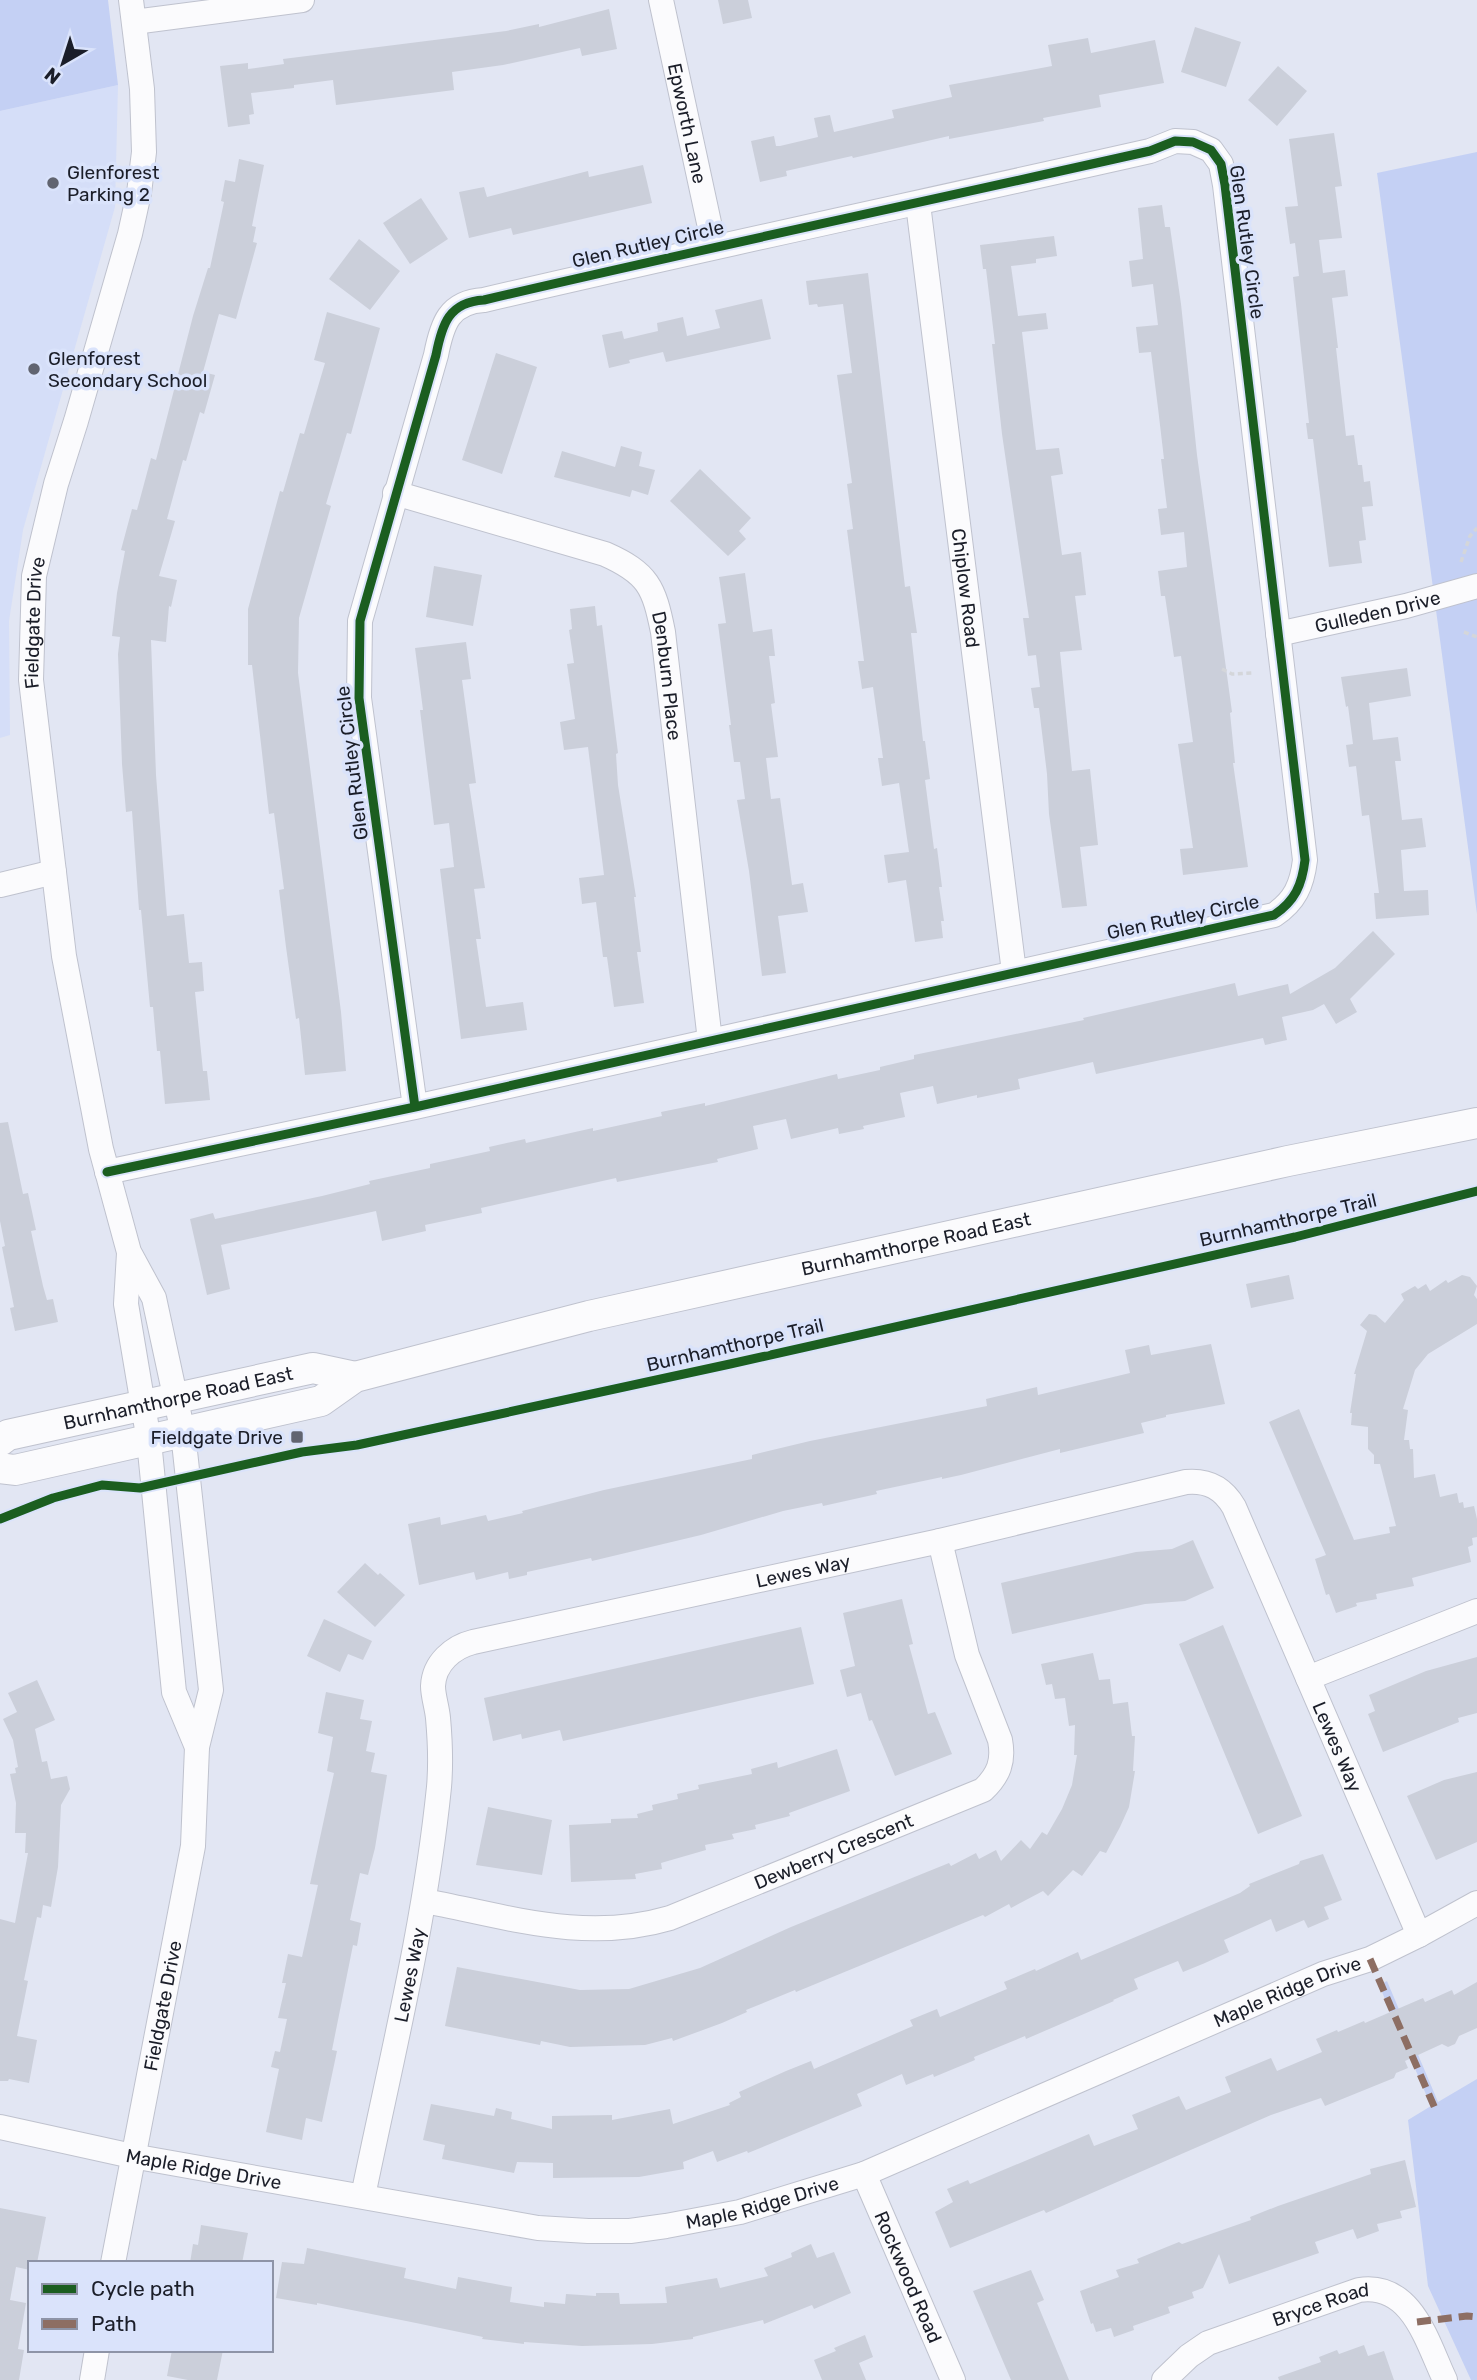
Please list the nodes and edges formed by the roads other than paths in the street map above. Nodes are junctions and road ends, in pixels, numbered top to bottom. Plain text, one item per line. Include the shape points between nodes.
1 (302, 0) edge
2 (661, 0) edge
3 (133, 11) edge
4 (918, 204) junction
5 (714, 246) junction
6 (395, 493) junction
7 (1477, 586) edge
8 (1278, 634) junction
9 (54, 873) junction
10 (0, 885) edge
11 (1014, 972) junction
12 (710, 1041) junction
13 (415, 1107) junction
14 (1477, 1123) edge
15 (107, 1172) junction
16 (129, 1252) junction
17 (355, 1377) junction
18 (177, 1398) junction
19 (144, 1405) junction
20 (183, 1433) junction
21 (0, 1441) edge
22 (149, 1441) junction
23 (0, 1468) edge
24 (940, 1541) junction
25 (1477, 1611) edge
26 (1308, 1678) junction
27 (197, 1748) junction
28 (425, 1900) junction
29 (1477, 1903) edge
30 (1419, 1935) junction
31 (0, 2127) edge
32 (132, 2156) junction
33 (864, 2174) junction
34 (363, 2196) junction
35 (113, 2261) edge
36 (97, 2352) edge
37 (92, 2380) edge
38 (953, 2380) edge
39 (1164, 2380) edge
40 (1445, 2380) edge

1 - 3 street
2 - 5 street, Epworth Lane
3 - 9 street, Fieldgate Drive via 142,89 144,152 139,193 34,576 31,680
4 - 5 street, Glen Rutley Circle
4 - 8 street, Glen Rutley Circle via 1150,151 1175,141 1194,142 1211,150 1221,164 1225,185
4 - 11 street, Chiplow Road
5 - 6 street, Glen Rutley Circle via 468,301 451,313 442,326
6 - 12 street, Denburn Place via 605,554 638,571 656,598
6 - 13 street, Glen Rutley Circle via 360,621 359,698
7 - 8 street, Gulleden Drive
8 - 11 street, Glen Rutley Circle via 1305,860 1294,898 1274,915
9 - 10 street
9 - 15 street, Fieldgate Drive via 64,956
11 - 12 street, Glen Rutley Circle
12 - 13 street, Glen Rutley Circle
13 - 15 street, Glen Rutley Circle
14 - 17 main road, Burnhamthorpe Road East via 589,1316
15 - 16 street, Fieldgate Drive
16 - 18 street, Fieldgate Drive via 154,1298
16 - 19 street, Fieldgate Drive via 126,1304
17 - 18 main road, Burnhamthorpe Road East via 313,1367
17 - 20 main road, Burnhamthorpe Road East via 321,1401
18 - 19 main road, Burnhamthorpe Road East
18 - 20 street, Fieldgate Drive
19 - 21 main road, Burnhamthorpe Road East via 8,1435
19 - 22 street, Fieldgate Drive
20 - 22 main road, Burnhamthorpe Road East
20 - 27 street, Fieldgate Drive via 211,1690
22 - 23 main road, Burnhamthorpe Road East via 15,1470
22 - 27 street, Fieldgate Drive via 174,1692
24 - 26 street, Lewes Way via 1186,1482 1214,1486 1234,1507
24 - 28 street, Lewes Way via 457,1648 443,1660 433,1688 440,1784
24 - 28 street, Dewberry Crescent via 967,1655 1002,1751 998,1773 983,1790 670,1918 636,1927 566,1928
25 - 26 street
26 - 30 street, Lewes Way
27 - 32 street, Fieldgate Drive via 193,1846
28 - 34 street, Lewes Way
29 - 30 street, Maple Ridge Drive
30 - 33 street, Maple Ridge Drive
31 - 32 street, Maple Ridge Drive
32 - 34 street, Maple Ridge Drive
32 - 35 street, Fieldgate Drive
33 - 34 street, Maple Ridge Drive via 740,2212 630,2231 538,2228
33 - 38 street, Rockwood Road
36 - 37 street
39 - 40 street, Bryce Road via 1208,2343 1370,2289 1393,2294 1410,2309

